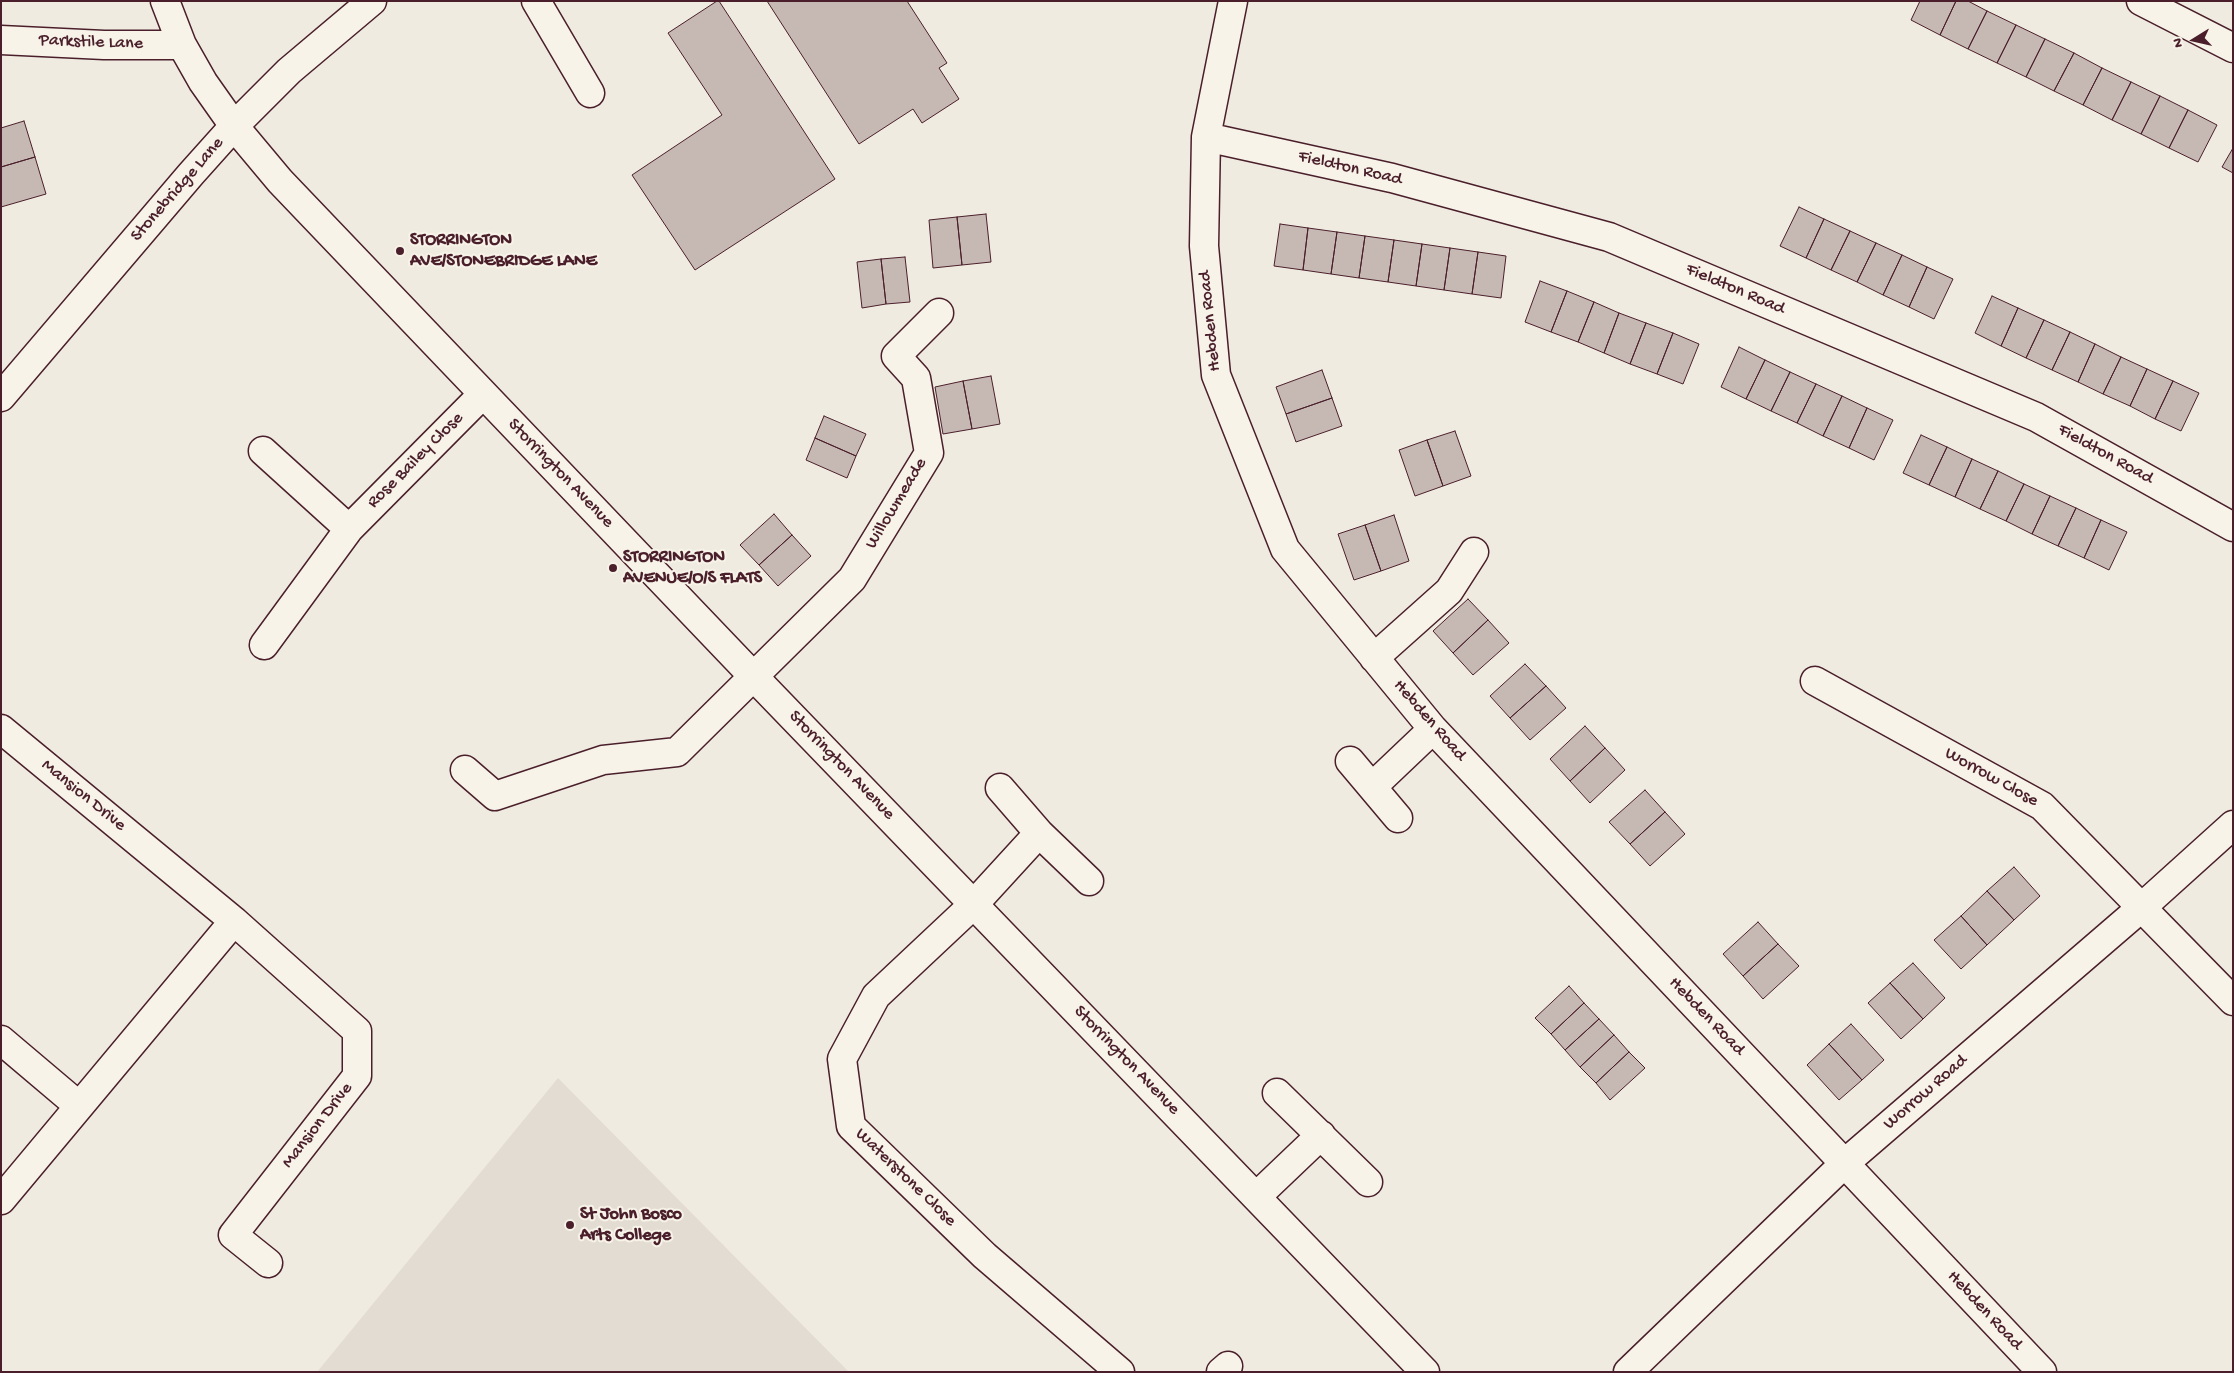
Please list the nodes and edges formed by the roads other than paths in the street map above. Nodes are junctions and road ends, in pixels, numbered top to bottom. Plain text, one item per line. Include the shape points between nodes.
1 (165, 1) edge
2 (372, 1) edge
3 (536, 1) edge
4 (1233, 1) edge
5 (2141, 1) edge
6 (1, 40) edge
7 (182, 45) junction
8 (2233, 48) edge
9 (590, 92) dead end
10 (234, 126) junction
11 (1206, 137) junction
12 (939, 313) dead end
13 (483, 394) junction
14 (1, 397) edge
15 (263, 451) dead end
16 (2233, 527) edge
17 (349, 529) junction
18 (1474, 552) dead end
19 (264, 645) dead end
20 (1374, 658) junction
21 (754, 677) junction
22 (1815, 681) dead end
23 (1, 729) edge
24 (1433, 729) junction
25 (1350, 761) dead end
26 (465, 770) dead end
27 (1372, 787) junction
28 (1000, 788) dead end
29 (1398, 818) dead end
30 (2233, 825) edge
31 (1039, 833) junction
32 (1088, 881) dead end
33 (974, 904) junction
34 (2141, 908) junction
35 (234, 921) junction
36 (2233, 1001) edge
37 (1, 1040) edge
38 (1277, 1093) dead end
39 (79, 1106) junction
40 (1321, 1135) junction
41 (1845, 1163) junction
42 (1368, 1182) dead end
43 (1256, 1196) junction
44 (1, 1200) edge
45 (268, 1263) dead end
46 (1120, 1372) edge
47 (1425, 1372) edge
48 (1628, 1372) edge
49 (2042, 1372) edge

1 - 7 street, Storrington Avenue
2 - 10 street, Stonebridge Lane via 289,71
3 - 9 street
4 - 11 street, Hebden Road
5 - 8 street
6 - 7 street, Parkstile Lane
7 - 10 street, Storrington Avenue
10 - 13 street, Storrington Avenue via 280,181
10 - 14 street, Stonebridge Lane
11 - 16 street, Fieldton Road via 1392,178 1609,237 2036,417
11 - 20 street, Hebden Road via 1204,246 1216,376 1284,549
12 - 21 street, Willowmeade via 896,356 916,378 929,453 852,578
13 - 17 street, Rose Bailey Close
13 - 21 street, Storrington Avenue
15 - 17 street
17 - 19 street, Rose Bailey Close
18 - 20 street via 1449,591
20 - 24 street, Hebden Road
21 - 26 street via 677,752 603,760 495,796
21 - 33 street, Storrington Avenue
22 - 34 street, Worrow Close via 2042,806
23 - 35 street, Mansion Drive
24 - 27 street
24 - 41 street, Hebden Road
25 - 27 street
27 - 29 street
28 - 31 street
30 - 34 street, Worrow Road
31 - 32 street
31 - 33 street
33 - 43 street, Storrington Avenue
33 - 46 street, Waterstone Close via 876,996 842,1059 851,1126 985,1256
34 - 36 street, Worrow Close
34 - 41 street, Worrow Road
35 - 39 street
35 - 45 street, Mansion Drive via 357,1030 357,1076 233,1235
37 - 39 street
38 - 40 street
39 - 44 street
40 - 42 street
40 - 43 street
41 - 48 street, Worrow Road
41 - 49 street, Hebden Road
43 - 47 street, Storrington Avenue

